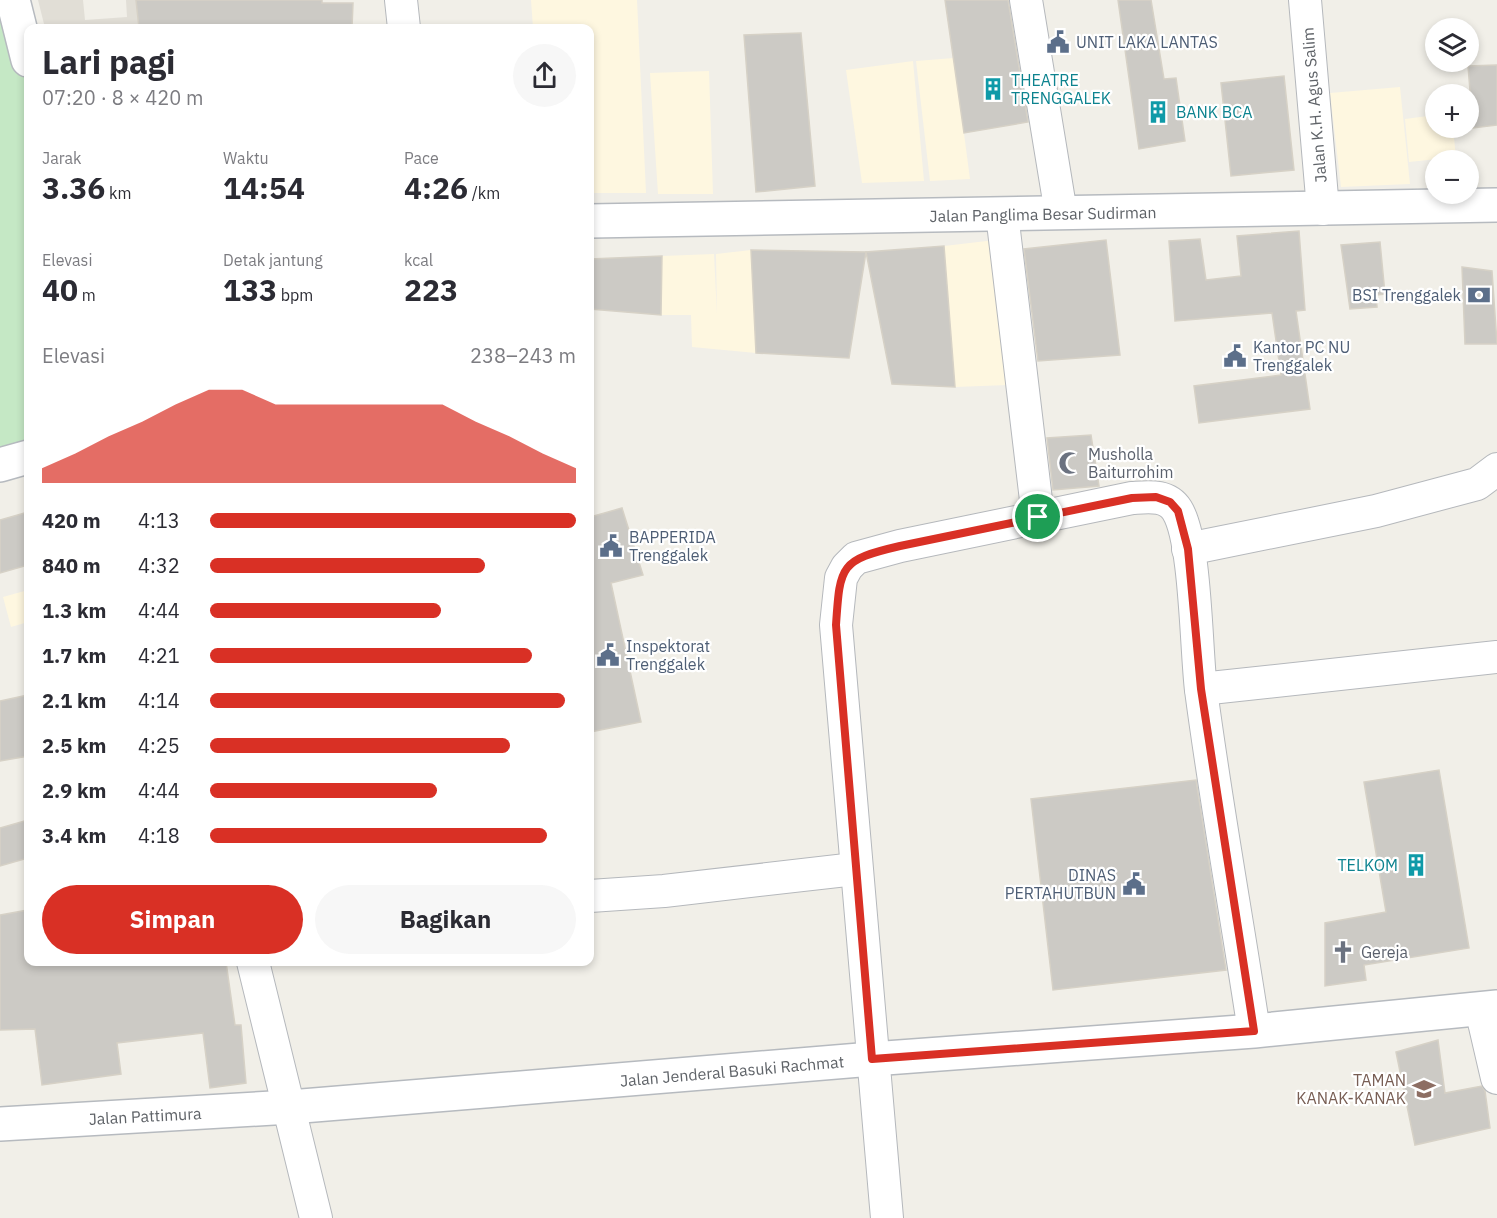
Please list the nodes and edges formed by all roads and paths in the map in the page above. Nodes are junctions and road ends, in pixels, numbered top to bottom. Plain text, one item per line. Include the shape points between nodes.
1 (13, 0) edge
2 (401, 0) edge
3 (1026, 0) edge
4 (1305, 0) edge
5 (404, 24) edge
6 (24, 44) edge
7 (1497, 205) edge
8 (1323, 209) junction
9 (1061, 213) junction
10 (1002, 214) junction
11 (594, 221) edge
12 (24, 458) edge
13 (0, 465) edge
14 (1497, 469) edge
15 (1038, 517) junction
16 (1188, 549) junction
17 (1497, 657) edge
18 (1201, 689) junction
19 (855, 869) junction
20 (594, 896) edge
21 (254, 966) edge
22 (1489, 1008) edge
23 (1254, 1031) junction
24 (872, 1059) junction
25 (1497, 1078) edge
26 (290, 1107) junction
27 (0, 1124) edge
28 (316, 1218) edge
29 (887, 1218) edge

1 - 6 street
2 - 5 street
3 - 9 street
4 - 8 street, Jalan K.H. Agus Salim
7 - 8 street, Jalan Panglima Besar Sudirman
8 - 9 street, Jalan Panglima Besar Sudirman
9 - 10 street, Jalan Panglima Besar Sudirman
10 - 11 street, Jalan Panglima Besar Sudirman
10 - 15 street
12 - 13 street
14 - 16 street via 1477,484 1376,511
15 - 16 street via 1132,498 1156,497 1170,502 1178,511
15 - 19 street via 866,554 847,567 838,593 836,625
16 - 18 street
17 - 18 street
18 - 23 street
19 - 20 street
19 - 24 street
21 - 26 street
22 - 23 street, Jalan Jenderal Basuki Rachmat
22 - 25 street
23 - 24 street, Jalan Jenderal Basuki Rachmat
24 - 26 street, Jalan Jenderal Basuki Rachmat
24 - 29 street
26 - 27 street, Jalan Pattimura
26 - 28 street

